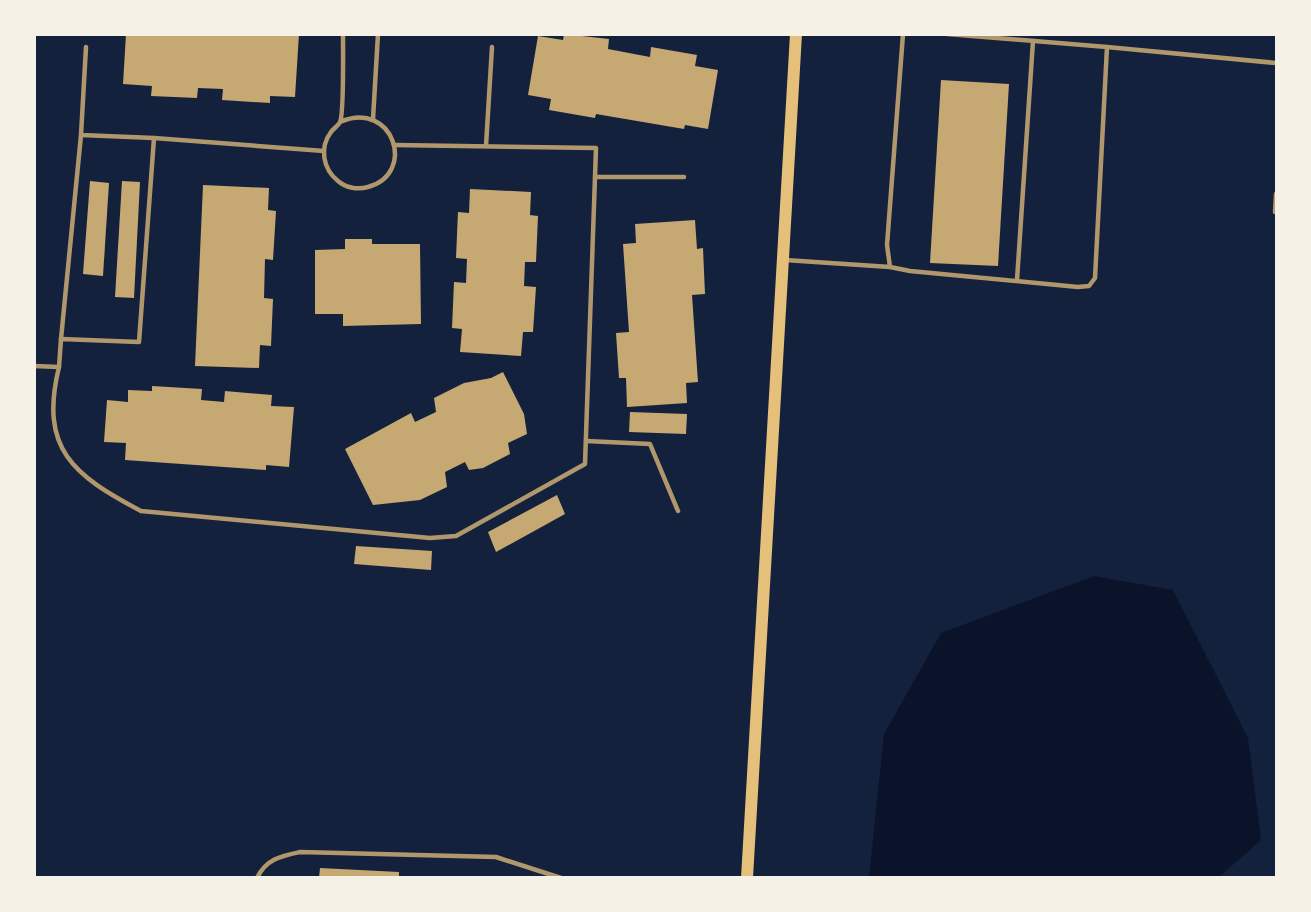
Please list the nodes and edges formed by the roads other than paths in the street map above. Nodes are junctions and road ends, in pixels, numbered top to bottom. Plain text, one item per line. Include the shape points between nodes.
1 (343, 34) edge
2 (378, 34) edge
3 (796, 34) edge
4 (903, 34) edge
5 (947, 34) edge
6 (1033, 41) junction
7 (86, 47) dead end
8 (492, 47) dead end
9 (1107, 47) junction
10 (1276, 63) edge
11 (373, 119) junction
12 (340, 122) junction
13 (81, 135) junction
14 (154, 138) junction
15 (394, 145) junction
16 (486, 146) junction
17 (324, 151) junction
18 (595, 177) junction
19 (684, 177) dead end
20 (1276, 195) edge
21 (1275, 212) dead end
22 (783, 260) junction
23 (890, 267) junction
24 (1017, 280) junction
25 (61, 339) junction
26 (34, 366) edge
27 (59, 367) junction
28 (586, 441) junction
29 (678, 511) dead end
30 (257, 878) edge
31 (561, 878) edge
32 (747, 878) edge

1 - 12 lane
2 - 11 lane
3 - 22 main road
4 - 23 lane via 887,245
5 - 6 lane
6 - 9 lane
6 - 24 lane
7 - 13 lane
8 - 16 lane
9 - 10 lane
9 - 24 lane via 1095,278 1089,286 1078,287
11 - 12 lane
11 - 15 lane via 390,134
12 - 17 lane via 326,140
13 - 14 lane
13 - 25 lane
14 - 17 lane
14 - 25 lane via 139,342
15 - 16 lane
15 - 17 lane via 392,169 380,182 363,189 339,183 325,163
16 - 18 lane via 596,148
18 - 19 lane
18 - 28 lane
20 - 21 lane
22 - 23 lane
22 - 32 main road
23 - 24 lane
25 - 27 lane
26 - 27 lane
27 - 28 lane via 52,396 54,432 72,465 98,488 141,511 430,538 456,536 585,464
28 - 29 lane via 650,444
30 - 31 lane via 262,867 279,856 300,852 496,857

